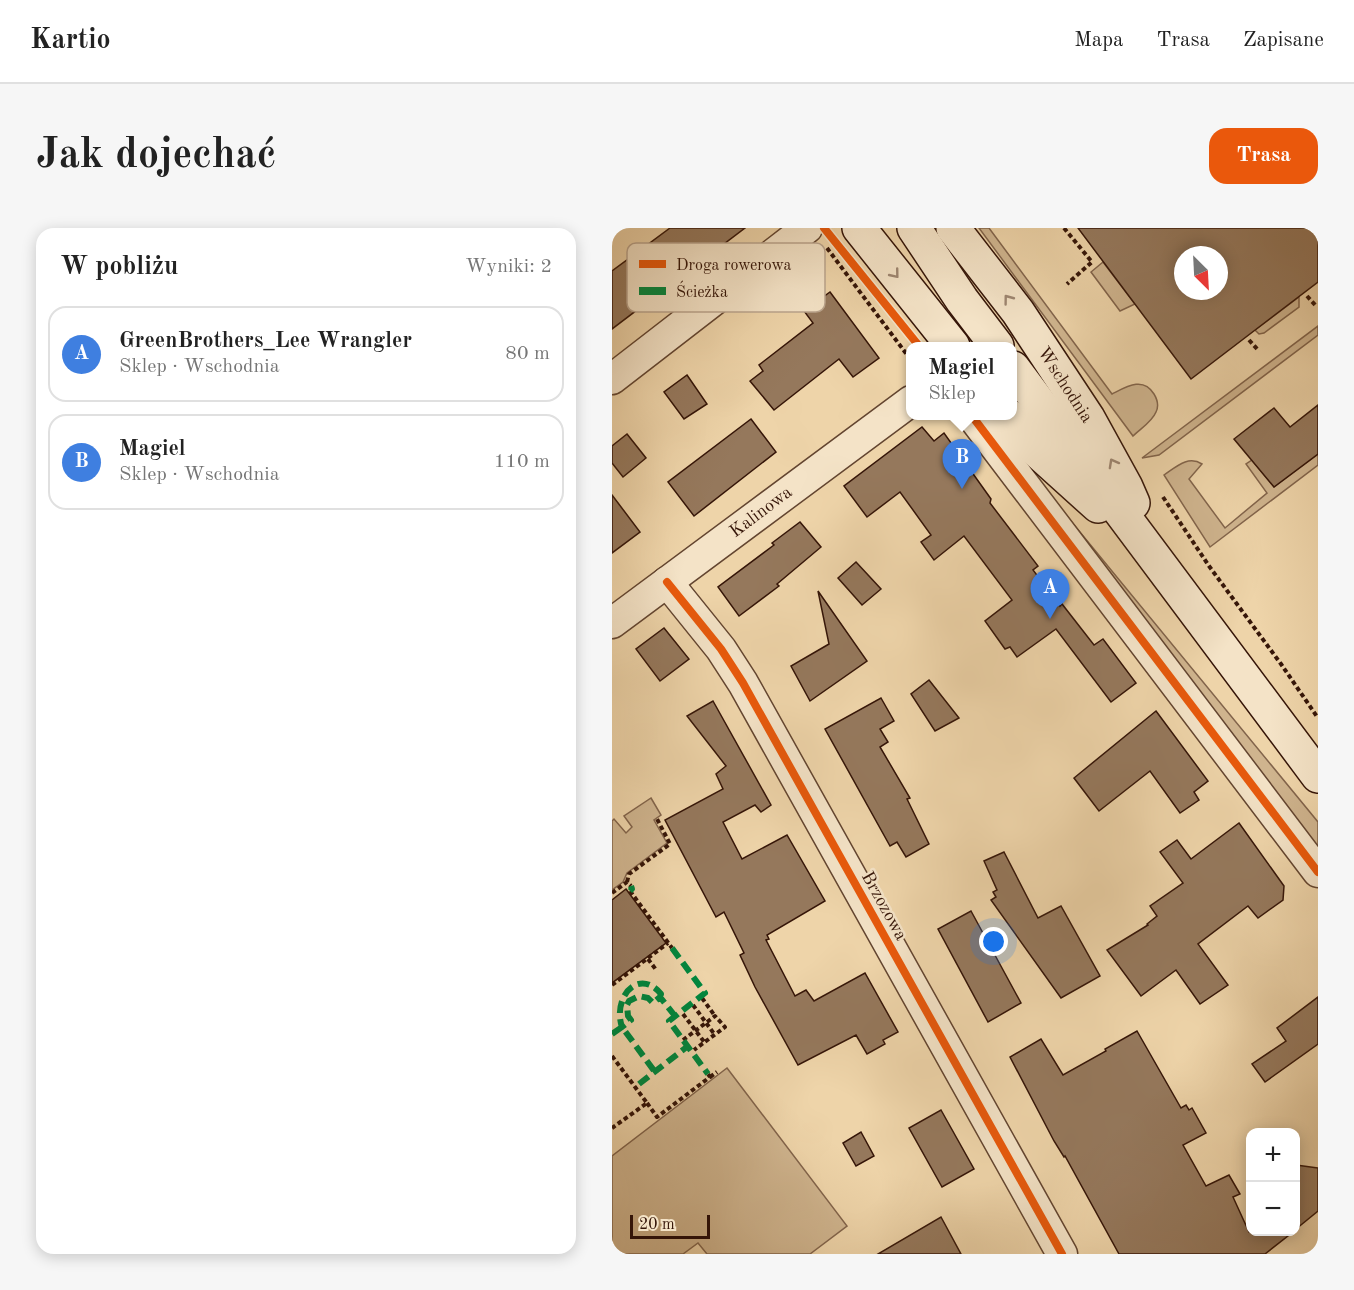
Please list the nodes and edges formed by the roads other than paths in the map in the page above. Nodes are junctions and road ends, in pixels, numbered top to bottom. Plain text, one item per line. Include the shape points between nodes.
1 (858, 228) edge
2 (895, 228) edge
3 (914, 228) edge
4 (953, 228) edge
5 (962, 300) junction
6 (708, 312) edge
7 (950, 342) edge
8 (994, 342) edge
9 (1017, 373) edge
10 (612, 379) edge
11 (906, 404) edge
12 (975, 420) edge
13 (1012, 420) edge
14 (1153, 555) junction
15 (667, 582) junction
16 (612, 623) edge
17 (1318, 776) edge
18 (1318, 872) edge
19 (1062, 1254) edge

1 -> 7 street
2 - 5 street
3 - 5 street
14 -> 4 street, Wschodnia via 1126,487 1088,418 1018,312
5 - 8 street
6 - 10 street
9 - 14 street, Wschodnia
11 - 15 street, Kalinowa
12 - 18 street
13 - 14 street, Wschodnia via 1037,451
14 - 17 street, Wschodnia
15 - 16 street, Kalinowa
15 - 19 street, Brzozowa via 743,683

